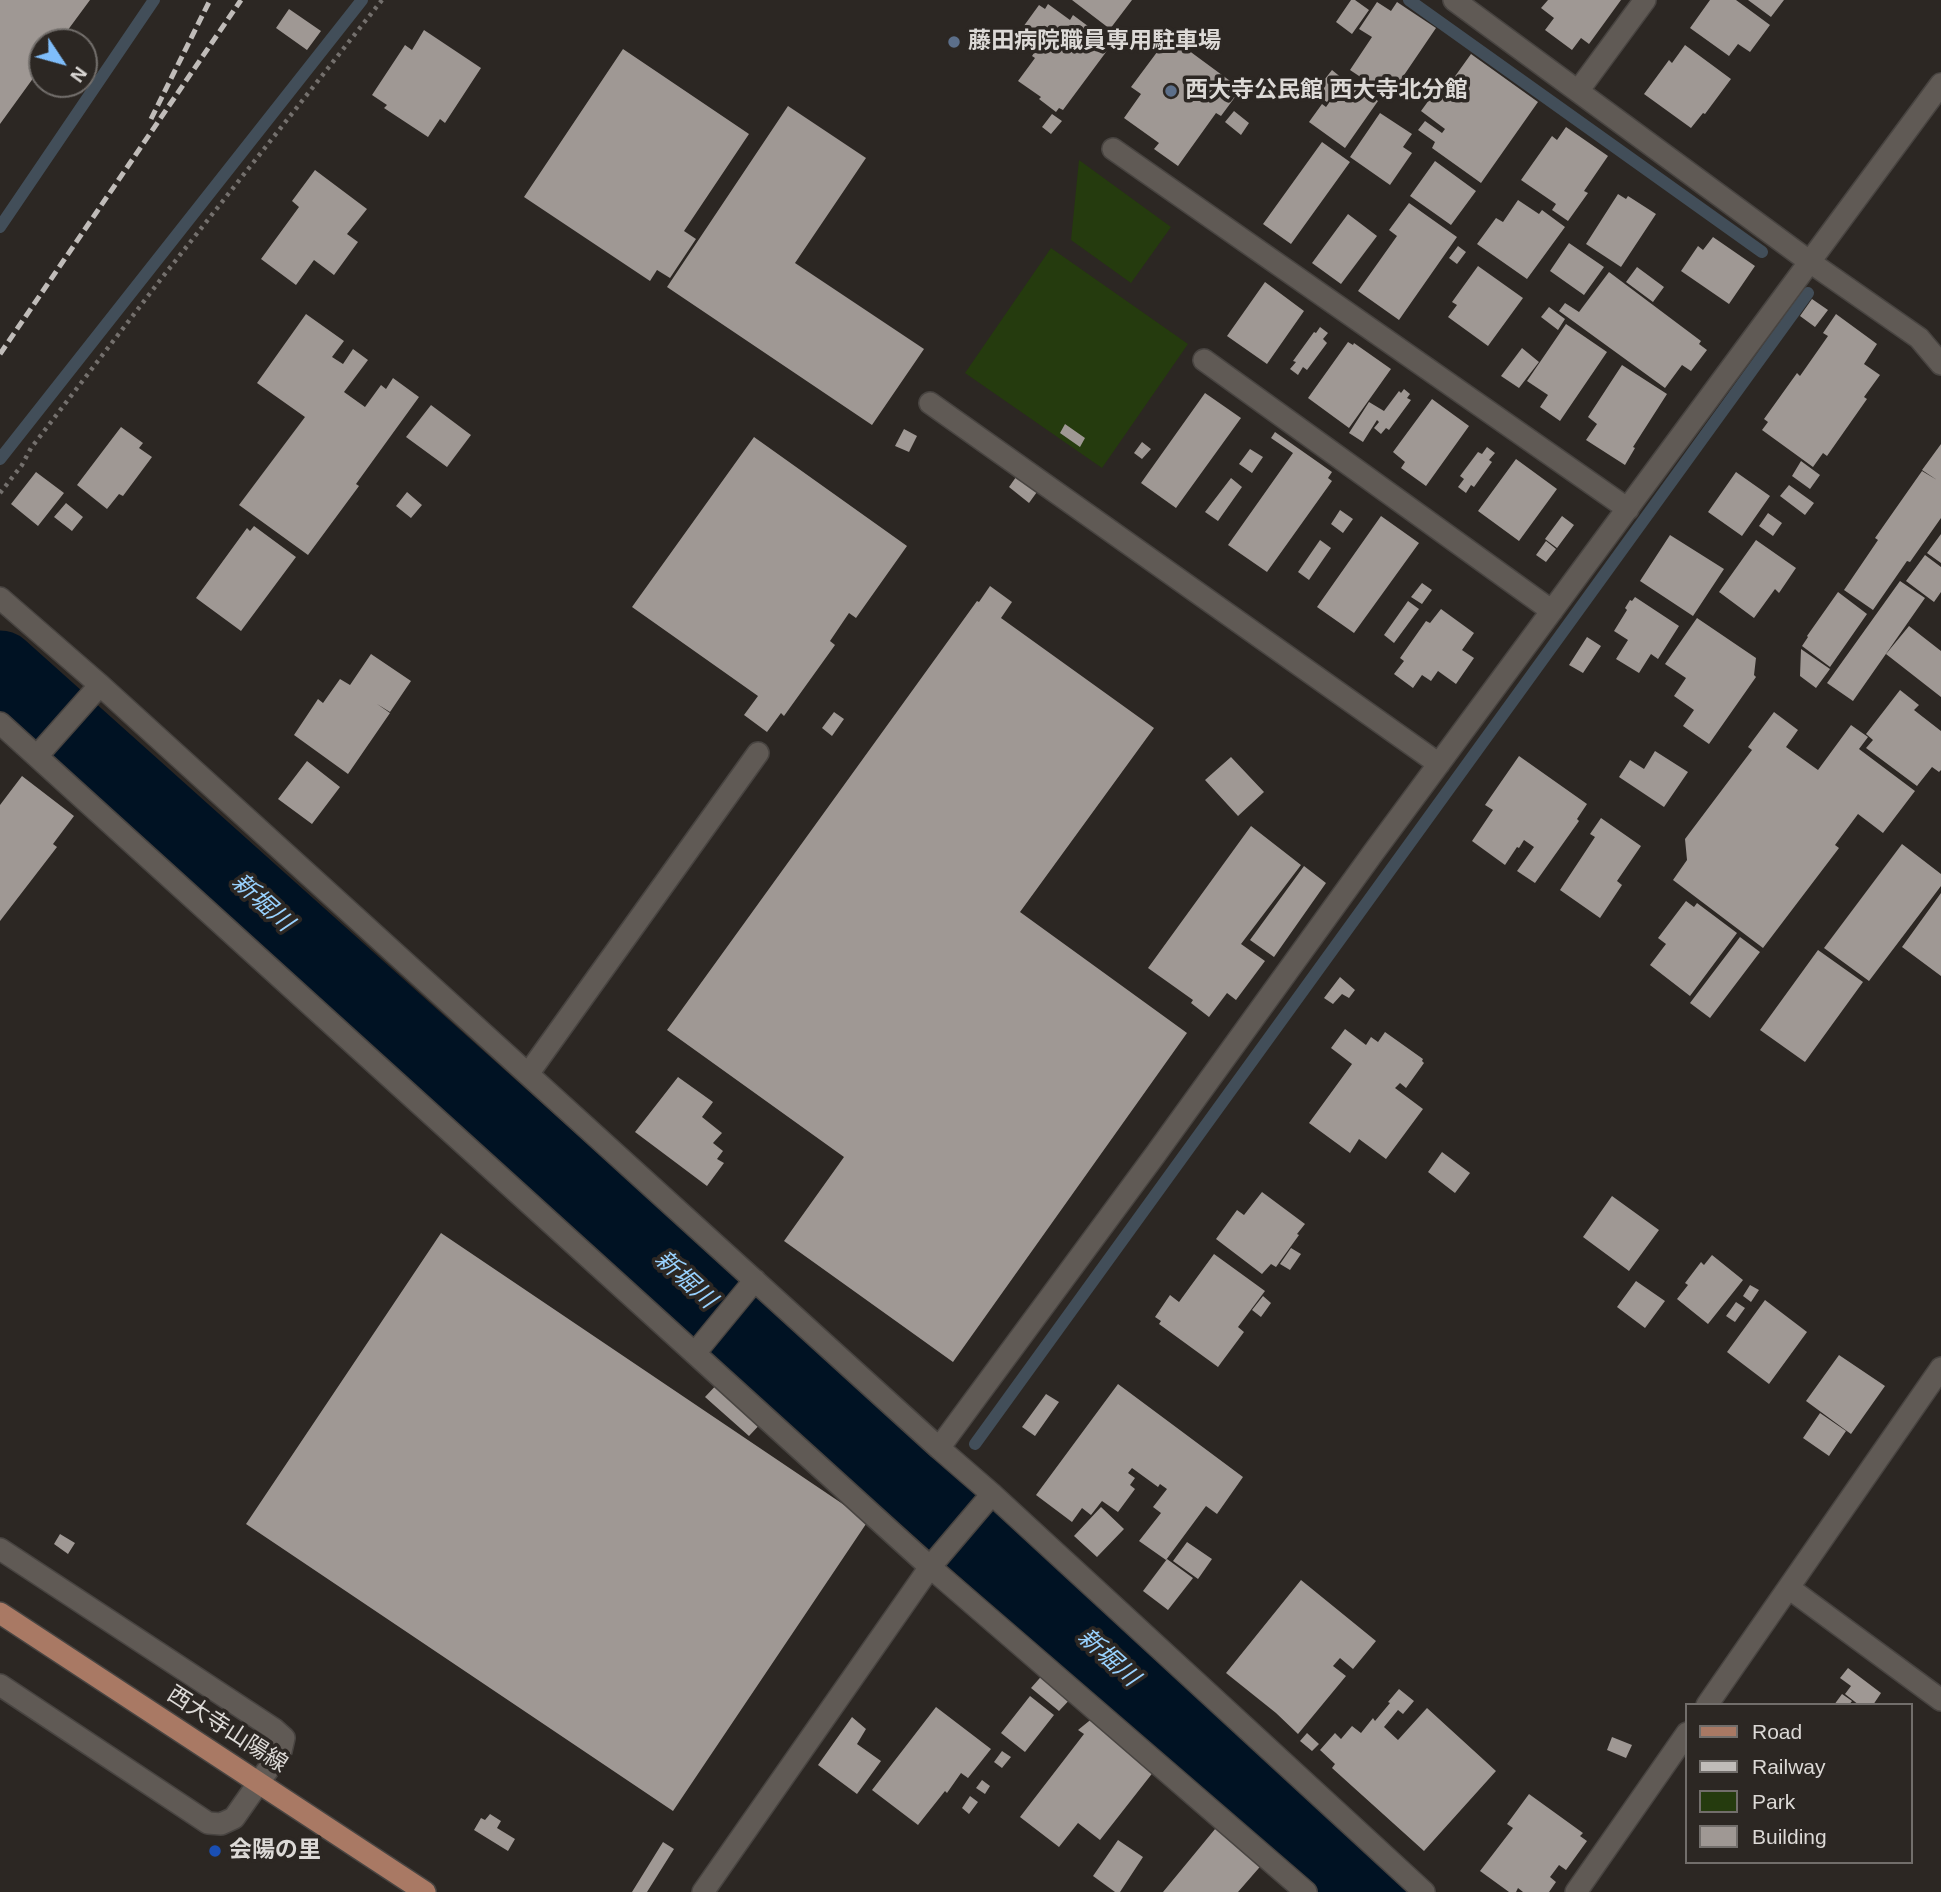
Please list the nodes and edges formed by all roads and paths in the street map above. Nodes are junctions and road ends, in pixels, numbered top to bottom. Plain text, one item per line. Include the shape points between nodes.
1 (382, 0) edge
2 (1454, 0) edge
3 (1645, 0) edge
4 (1478, 7) edge
5 (1941, 84) edge
6 (1578, 91) junction
7 (1113, 149) dead end
8 (1810, 262) junction
9 (1204, 360) dead end
10 (1941, 364) edge
11 (930, 403) dead end
12 (0, 494) edge
13 (1628, 509) junction
14 (0, 598) edge
15 (1552, 611) junction
16 (94, 692) junction
17 (0, 723) edge
18 (43, 749) junction
19 (758, 753) dead end
20 (1439, 764) junction
21 (527, 1074) junction
22 (749, 1288) junction
23 (699, 1348) junction
24 (1941, 1368) edge
25 (939, 1448) junction
26 (985, 1502) junction
27 (0, 1549) edge
28 (930, 1567) junction
29 (1789, 1588) junction
30 (0, 1613) edge
31 (0, 1685) edge
32 (1941, 1700) edge
33 (1708, 1703) edge
34 (1686, 1735) edge
35 (260, 1782) junction
36 (425, 1892) edge
37 (702, 1892) edge
38 (1306, 1892) edge
39 (1424, 1892) edge
40 (1576, 1892) edge

1 - 12 path via 112,342
2 - 4 street
3 - 6 street
4 - 6 street
5 - 8 street
6 - 8 street
7 - 13 street
8 - 10 street via 1919,338
8 - 13 street
9 - 15 street
11 - 20 street
13 - 15 street
14 - 16 street
15 - 20 street
16 - 18 street
16 - 21 street
17 - 18 street
18 - 23 street
19 - 21 street
20 - 25 street
21 - 22 street
22 - 23 street
22 - 25 street
23 - 28 street
24 - 29 street
25 - 26 street
26 - 28 street
26 - 39 street
27 - 35 street via 274,1728 284,1738 281,1751
28 - 37 street
28 - 38 street
29 - 32 street
29 - 33 street
30 - 35 main road, 西大寺山陽線
31 - 35 street via 208,1823 234,1818
34 - 40 street
35 - 36 main road, 西大寺山陽線

